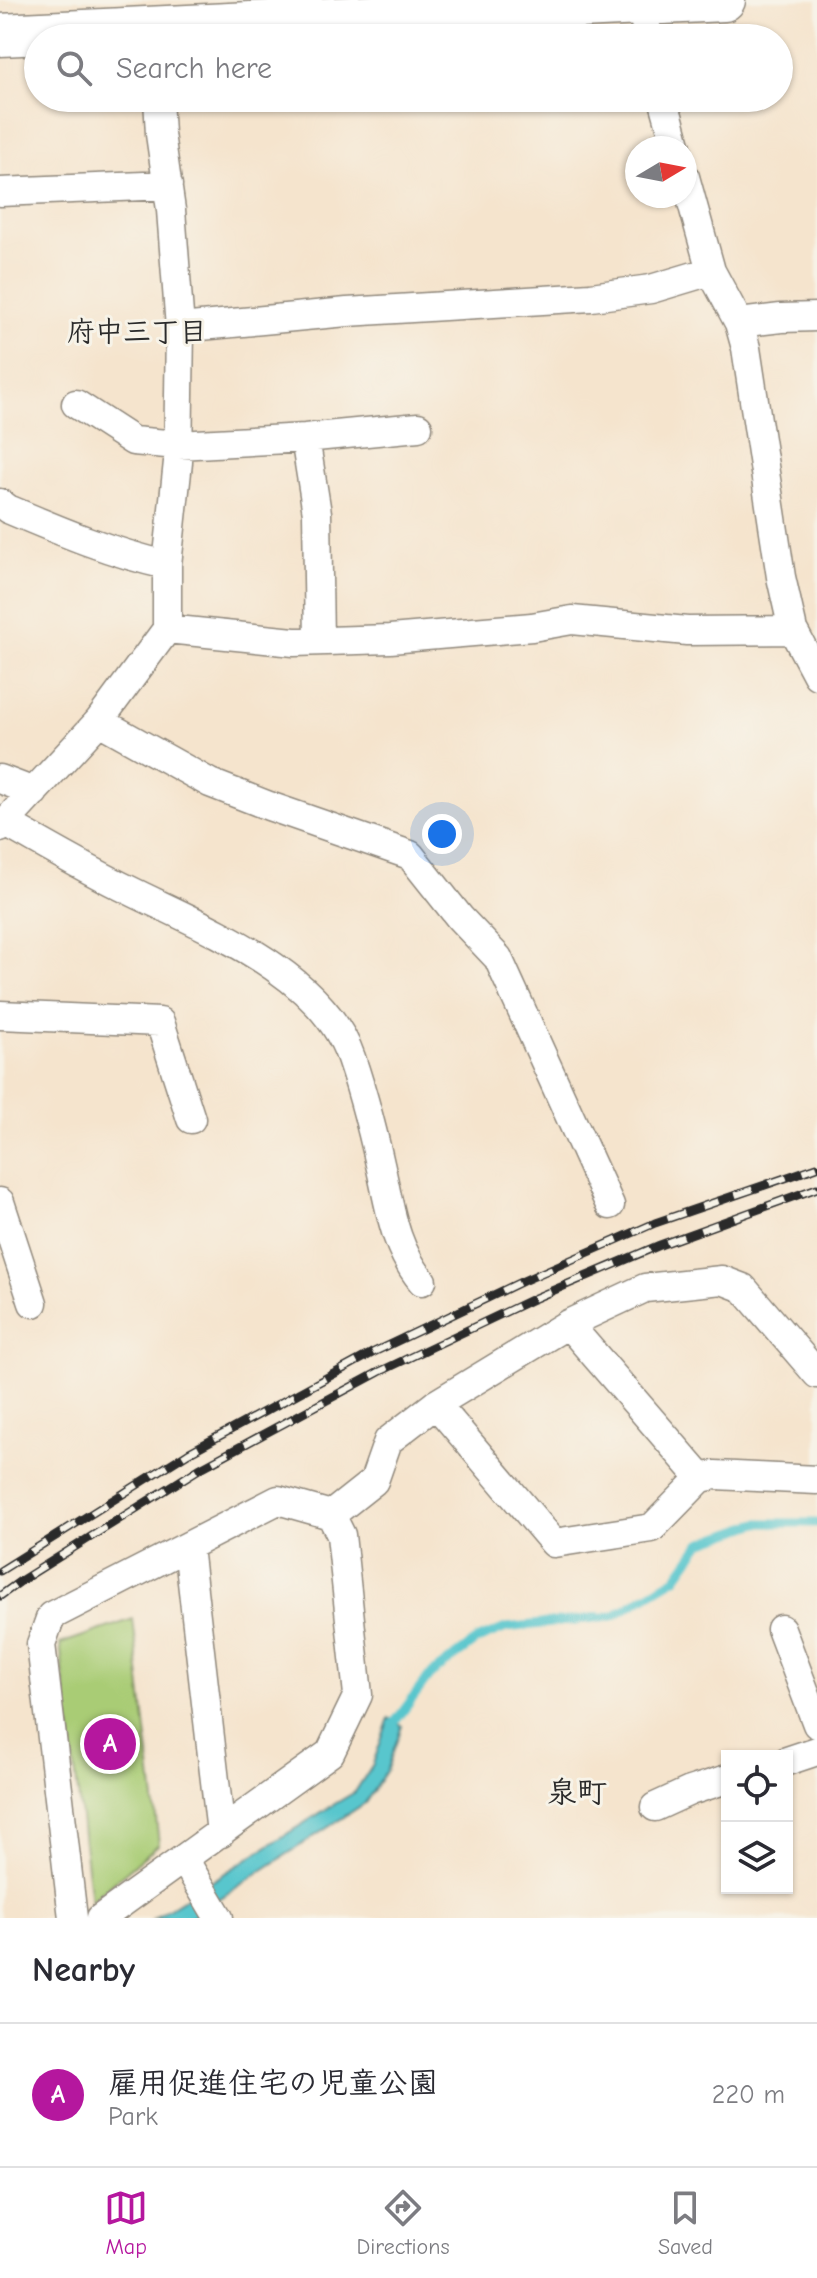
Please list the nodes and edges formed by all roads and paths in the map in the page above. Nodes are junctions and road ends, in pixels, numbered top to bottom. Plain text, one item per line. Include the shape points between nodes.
1 (724, 0) edge
2 (644, 21) edge
3 (152, 22) edge
4 (129, 24) edge
5 (24, 33) edge
6 (0, 35) edge
7 (159, 112) edge
8 (667, 112) edge
9 (674, 136) edge
10 (168, 185) junction
11 (0, 192) edge
12 (694, 208) edge
13 (711, 271) junction
14 (817, 317) edge
15 (739, 323) junction
16 (180, 328) junction
17 (76, 404) dead end
18 (418, 427) dead end
19 (305, 438) junction
20 (178, 445) junction
21 (0, 503) edge
22 (167, 565) junction
23 (167, 629) junction
24 (319, 641) junction
25 (804, 642) edge
26 (817, 675) edge
27 (99, 721) junction
28 (0, 779) edge
29 (34, 792) junction
30 (3, 826) edge
31 (0, 1015) edge
32 (191, 1119) dead end
33 (0, 1202) edge
34 (610, 1205) dead end
35 (422, 1281) dead end
36 (33, 1303) dead end
37 (568, 1324) junction
38 (817, 1374) edge
39 (436, 1404) junction
40 (701, 1478) junction
41 (817, 1480) edge
42 (331, 1515) junction
43 (188, 1547) junction
44 (781, 1629) dead end
45 (817, 1724) edge
46 (817, 1751) edge
47 (793, 1759) edge
48 (721, 1781) edge
49 (655, 1807) dead end
50 (221, 1833) junction
51 (184, 1859) junction
52 (73, 1918) edge
53 (101, 1918) edge
54 (219, 1918) edge

1 - 2 highway
2 - 3 highway
3 - 4 highway
5 - 6 highway
7 - 10 street
8 - 9 street
10 - 11 street
10 - 16 street
12 - 13 street
13 - 15 street
13 - 16 street via 651,289 591,297
14 - 15 street
15 - 25 street via 781,577
16 - 20 street
17 - 20 street via 133,441
18 - 19 street
19 - 20 street
19 - 24 street via 317,513
20 - 22 street
21 - 22 street via 73,536
22 - 23 street
23 - 24 street
23 - 27 street
24 - 25 street via 572,620
25 - 26 street
27 - 29 street
27 - 34 street via 210,783 410,855 498,958
28 - 29 street
29 - 30 street
30 - 35 street via 221,934 278,970 318,1006 351,1058 390,1214 409,1265
31 - 32 street via 160,1022
33 - 36 street
37 - 38 street via 645,1288 722,1280 743,1288
37 - 39 street
37 - 40 street
39 - 40 street via 554,1543 652,1528
39 - 42 street via 388,1441 374,1481
40 - 41 street
42 - 43 street via 278,1500
42 - 50 street via 341,1535 358,1695 330,1753
43 - 50 street
43 - 52 street via 51,1616 41,1644
44 - 45 street
46 - 47 street
48 - 49 street
50 - 51 street
51 - 53 street
51 - 54 street

